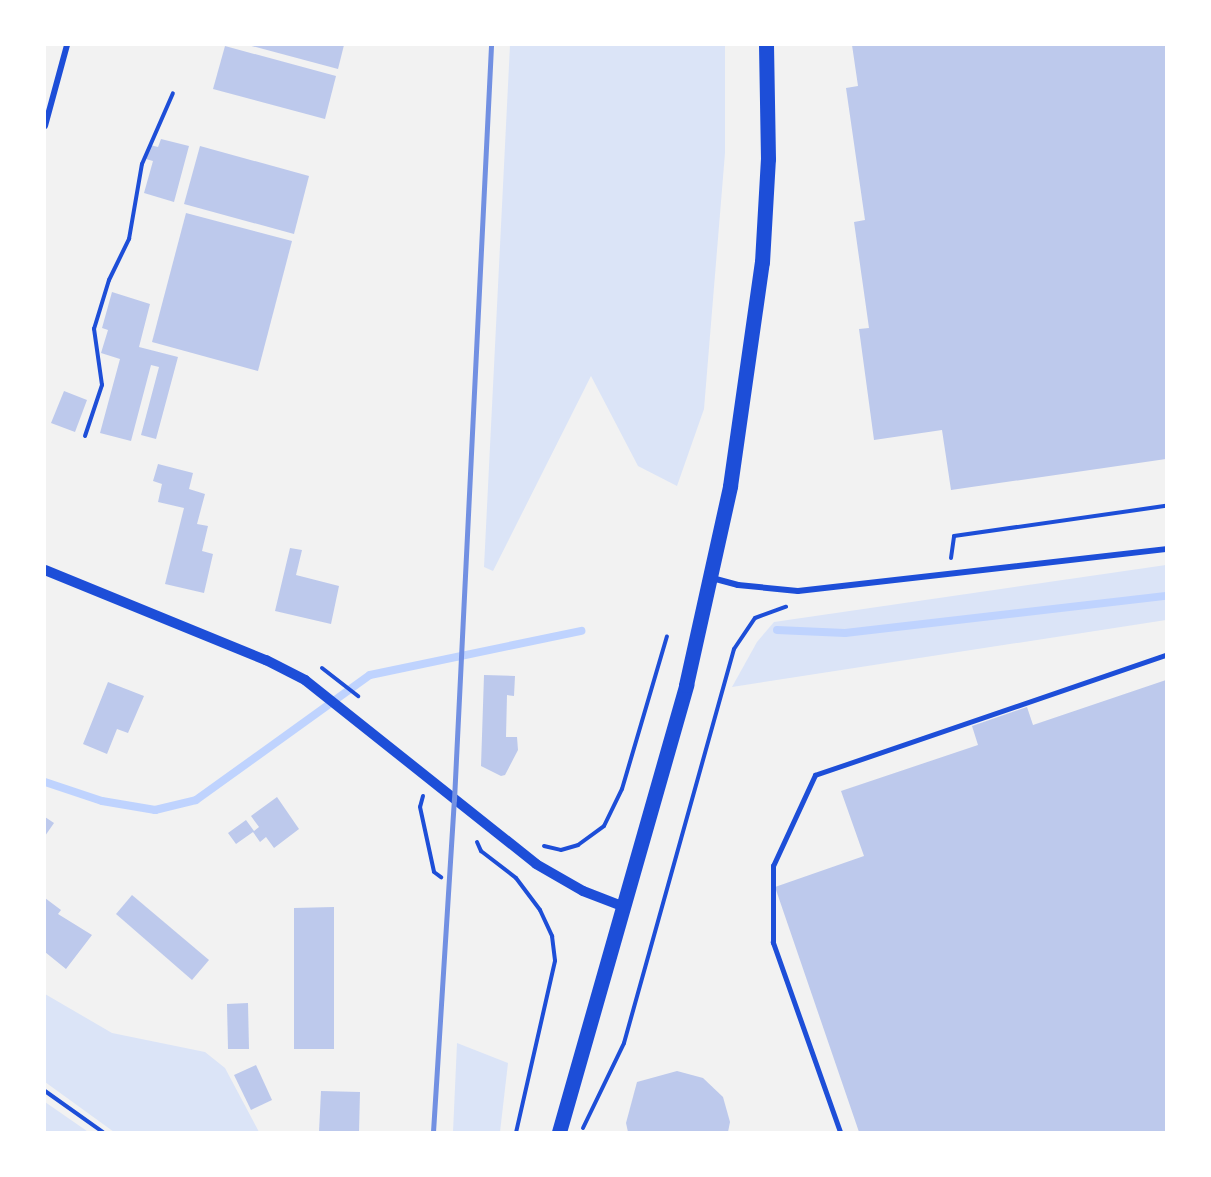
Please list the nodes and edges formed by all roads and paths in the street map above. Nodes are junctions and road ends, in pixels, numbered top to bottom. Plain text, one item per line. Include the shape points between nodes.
1 (67, 45) edge
2 (766, 45) edge
3 (173, 93) dead end
4 (45, 126) edge
5 (85, 436) dead end
6 (1166, 506) edge
7 (1166, 549) edge
8 (940, 560) dead end
9 (45, 570) edge
10 (712, 578) junction
11 (795, 606) dead end
12 (667, 636) dead end
13 (1166, 655) edge
14 (337, 677) dead end
15 (362, 700) dead end
16 (431, 800) dead end
17 (471, 835) dead end
18 (537, 843) dead end
19 (441, 877) dead end
20 (622, 906) junction
21 (45, 1091) edge
22 (102, 1132) edge
23 (516, 1132) edge
24 (559, 1132) edge
25 (582, 1132) edge
26 (840, 1132) edge

1 - 4 street
2 - 10 main road via 768,101 762,262 730,486
3 - 5 path via 142,164 129,239 108,280 94,328 102,385
6 - 8 path via 954,536 951,559
7 - 10 street via 798,591 738,585
9 - 20 street via 266,660 319,690 536,864 575,887
10 - 20 main road
11 - 25 path via 754,618 734,649 624,1043
12 - 18 path via 622,789 604,826 579,845 561,850
13 - 26 lane via 815,775 773,866 773,943
14 - 15 path
16 - 19 path via 424,794 420,807 434,872
17 - 23 path via 481,851 516,878 540,910 552,936 555,961
20 - 24 main road
21 - 22 path

